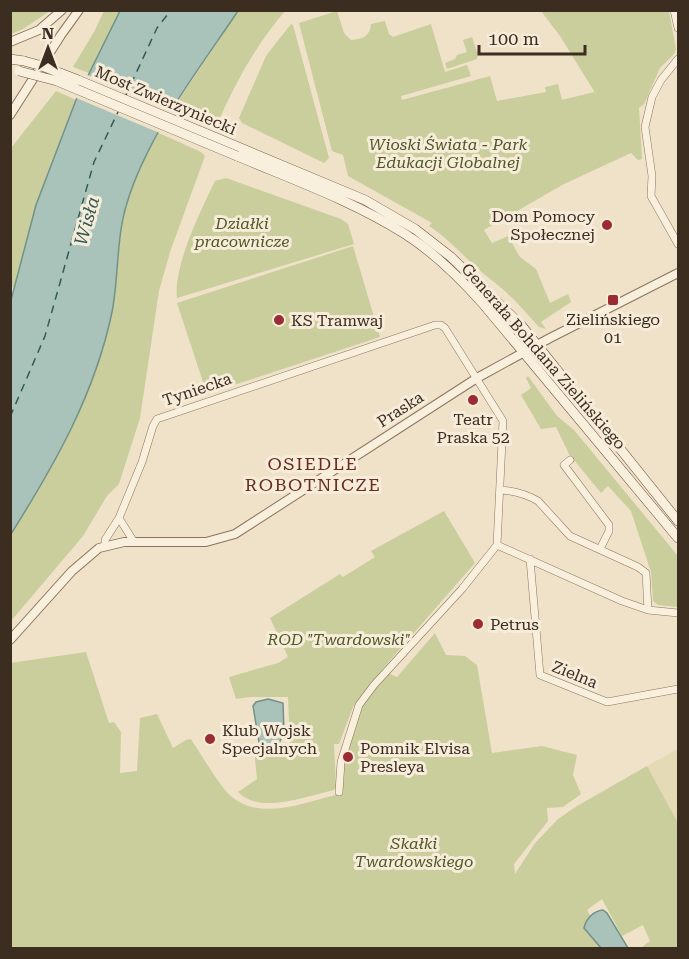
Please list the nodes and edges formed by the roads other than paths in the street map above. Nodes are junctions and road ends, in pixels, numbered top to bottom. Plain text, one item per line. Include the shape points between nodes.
1 (62, 10) edge
2 (674, 10) edge
3 (77, 12) edge
4 (678, 28) edge
5 (10, 42) edge
6 (10, 59) edge
7 (678, 59) edge
8 (15, 70) edge
9 (10, 115) edge
10 (239, 152) junction
11 (678, 244) edge
12 (678, 273) edge
13 (537, 344) junction
14 (524, 352) junction
15 (477, 378) junction
16 (570, 460) dead end
17 (501, 490) junction
18 (119, 518) junction
19 (678, 521) edge
20 (678, 538) edge
21 (134, 542) junction
22 (105, 545) junction
23 (497, 545) junction
24 (600, 549) junction
25 (530, 559) junction
26 (648, 610) junction
27 (678, 613) edge
28 (10, 640) edge
29 (678, 689) edge
30 (339, 792) dead end

1 - 5 street via 39,30
2 - 4 street
3 - 9 street
6 - 10 main road, Most Zwierzyniecki, bridge via 58,71
7 - 11 street via 652,97 645,127 651,196
8 - 10 main road, Most Zwierzyniecki, bridge via 57,81
10 - 13 main road, Generała Bohdana Zielińskiego via 365,200 415,229 465,270
10 - 14 main road, Generała Bohdana Zielińskiego via 407,235 459,278
12 - 13 street, Praska
13 - 14 street, Praska
13 - 19 main road, Generała Bohdana Zielińskiego
14 - 15 street, Praska
14 - 20 main road, Generała Bohdana Zielińskiego
15 - 17 street via 503,421
15 - 18 street, Tyniecka via 441,325 435,325 164,415 152,430
15 - 21 street, Praska via 236,534 206,542
16 - 24 street via 564,465 609,525
17 - 23 street
17 - 24 street via 520,492 538,501 570,536
18 - 21 street
18 - 22 street, Tyniecka
21 - 22 street, Praska
22 - 28 street, Tyniecka via 80,563
23 - 25 street
23 - 30 street via 359,705 341,762
24 - 26 street via 646,573
25 - 26 street
25 - 29 street, Zielna via 540,675 607,702
26 - 27 street

